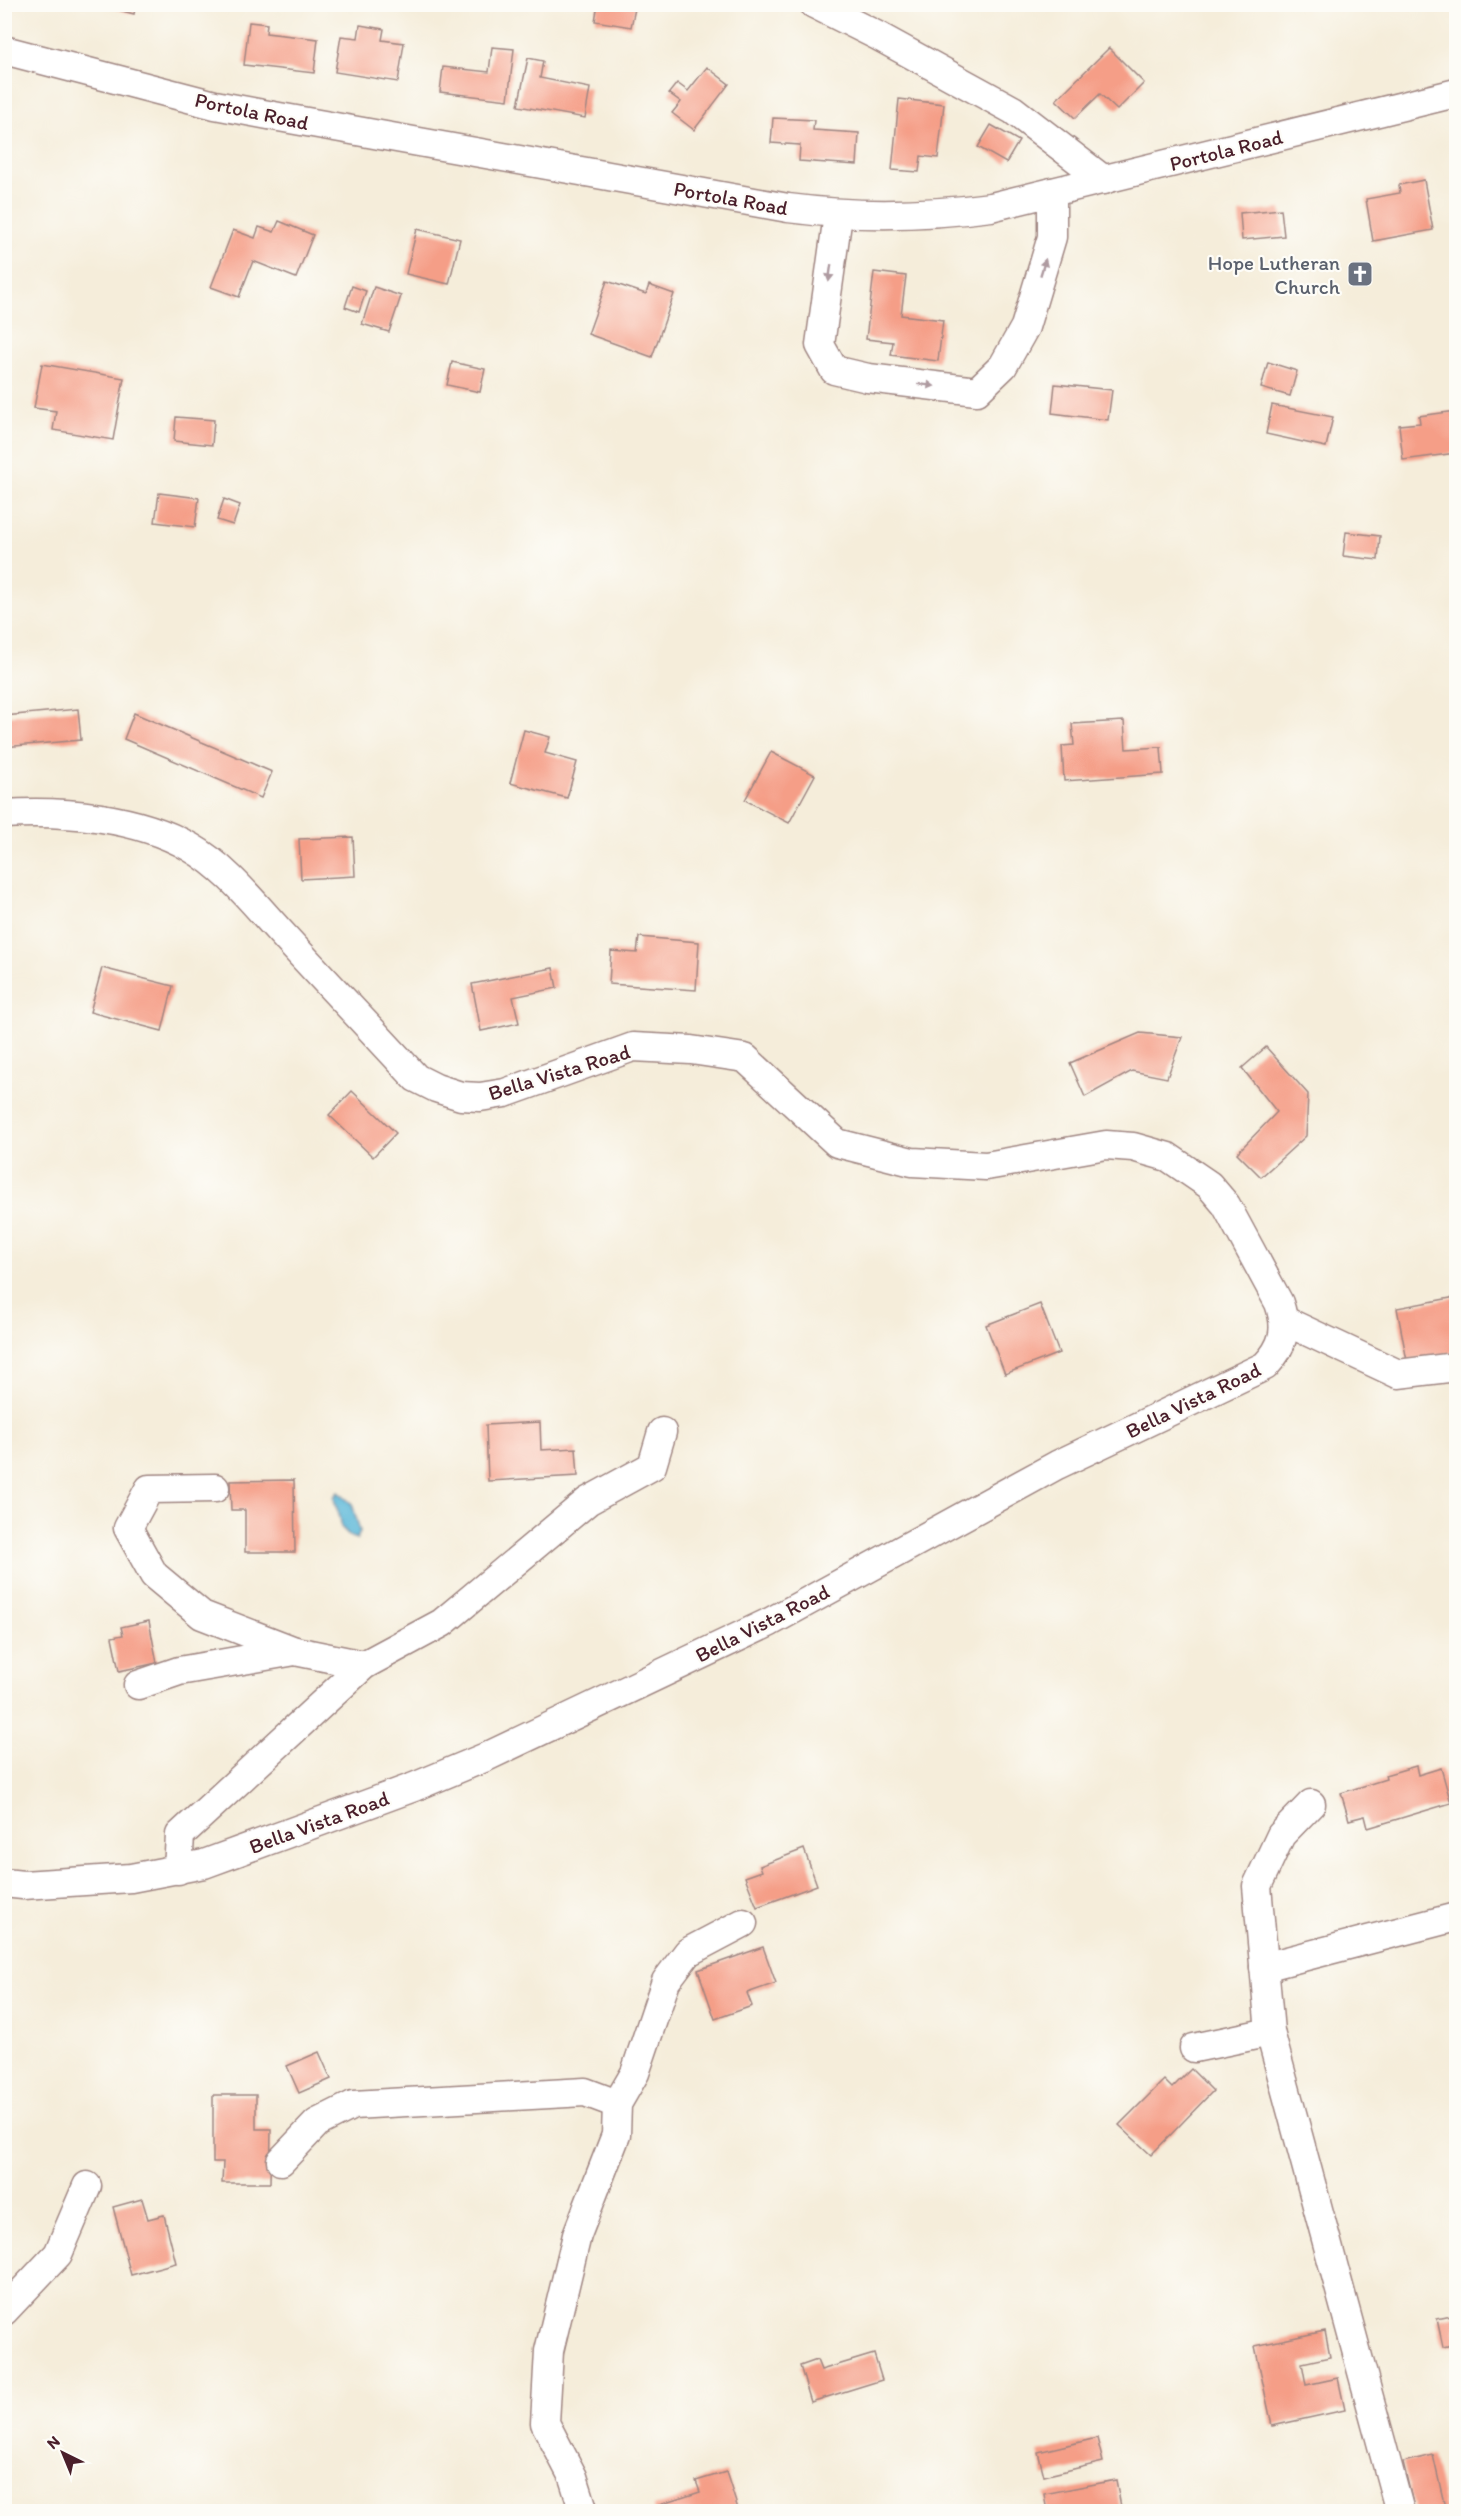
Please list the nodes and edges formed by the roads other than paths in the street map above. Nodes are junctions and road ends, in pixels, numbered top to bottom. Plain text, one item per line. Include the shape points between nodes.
1 (814, 4) edge
2 (4, 50) edge
3 (1456, 93) edge
4 (1104, 180) junction
5 (1052, 192) junction
6 (838, 215) junction
7 (4, 814) edge
8 (1285, 1320) junction
9 (1456, 1367) edge
10 (662, 1432) dead end
11 (215, 1488) dead end
12 (295, 1651) junction
13 (364, 1665) junction
14 (138, 1685) dead end
15 (1311, 1804) dead end
16 (178, 1870) junction
17 (4, 1883) edge
18 (1456, 1917) edge
19 (743, 1923) dead end
20 (1263, 1967) junction
21 (1270, 2032) junction
22 (1194, 2048) dead end
23 (617, 2104) junction
24 (281, 2161) dead end
25 (87, 2186) dead end
26 (4, 2312) edge
27 (584, 2511) edge
28 (1400, 2511) edge

1 - 4 street via 1013,110
2 - 6 street, Portola Road via 247,111
3 - 4 street, Portola Road
4 - 5 street, Portola Road
5 - 6 street, Portola Road via 946,213
6 -> 5 street via 820,345 834,370 977,391 1003,366 1025,327 1052,237
7 - 8 street, Bella Vista Road via 85,814 156,832 191,848 234,883 416,1078 444,1091 480,1097 505,1093 633,1047 691,1050 745,1058 837,1143 912,1162 986,1166 1106,1145 1133,1147 1168,1157 1209,1185 1226,1205
8 - 9 street via 1398,1374
8 - 16 street, Bella Vista Road via 1284,1338 1277,1354 1265,1366 1057,1465 770,1622 486,1757 414,1787
10 - 13 street via 652,1466 588,1501 442,1623
11 - 12 street via 149,1489 128,1528 154,1575 202,1615
12 - 13 street
12 - 14 street via 179,1671
13 - 16 street via 180,1835
15 - 20 street via 1281,1835 1257,1886
16 - 17 street, Bella Vista Road via 131,1878
18 - 20 street
19 - 23 street via 688,1952 666,1981 635,2073
20 - 21 street
21 - 22 street
21 - 28 street
23 - 24 street via 585,2092 353,2105 317,2122
23 - 27 street via 616,2135 577,2235 549,2351 545,2423 573,2477
25 - 26 street via 58,2254

